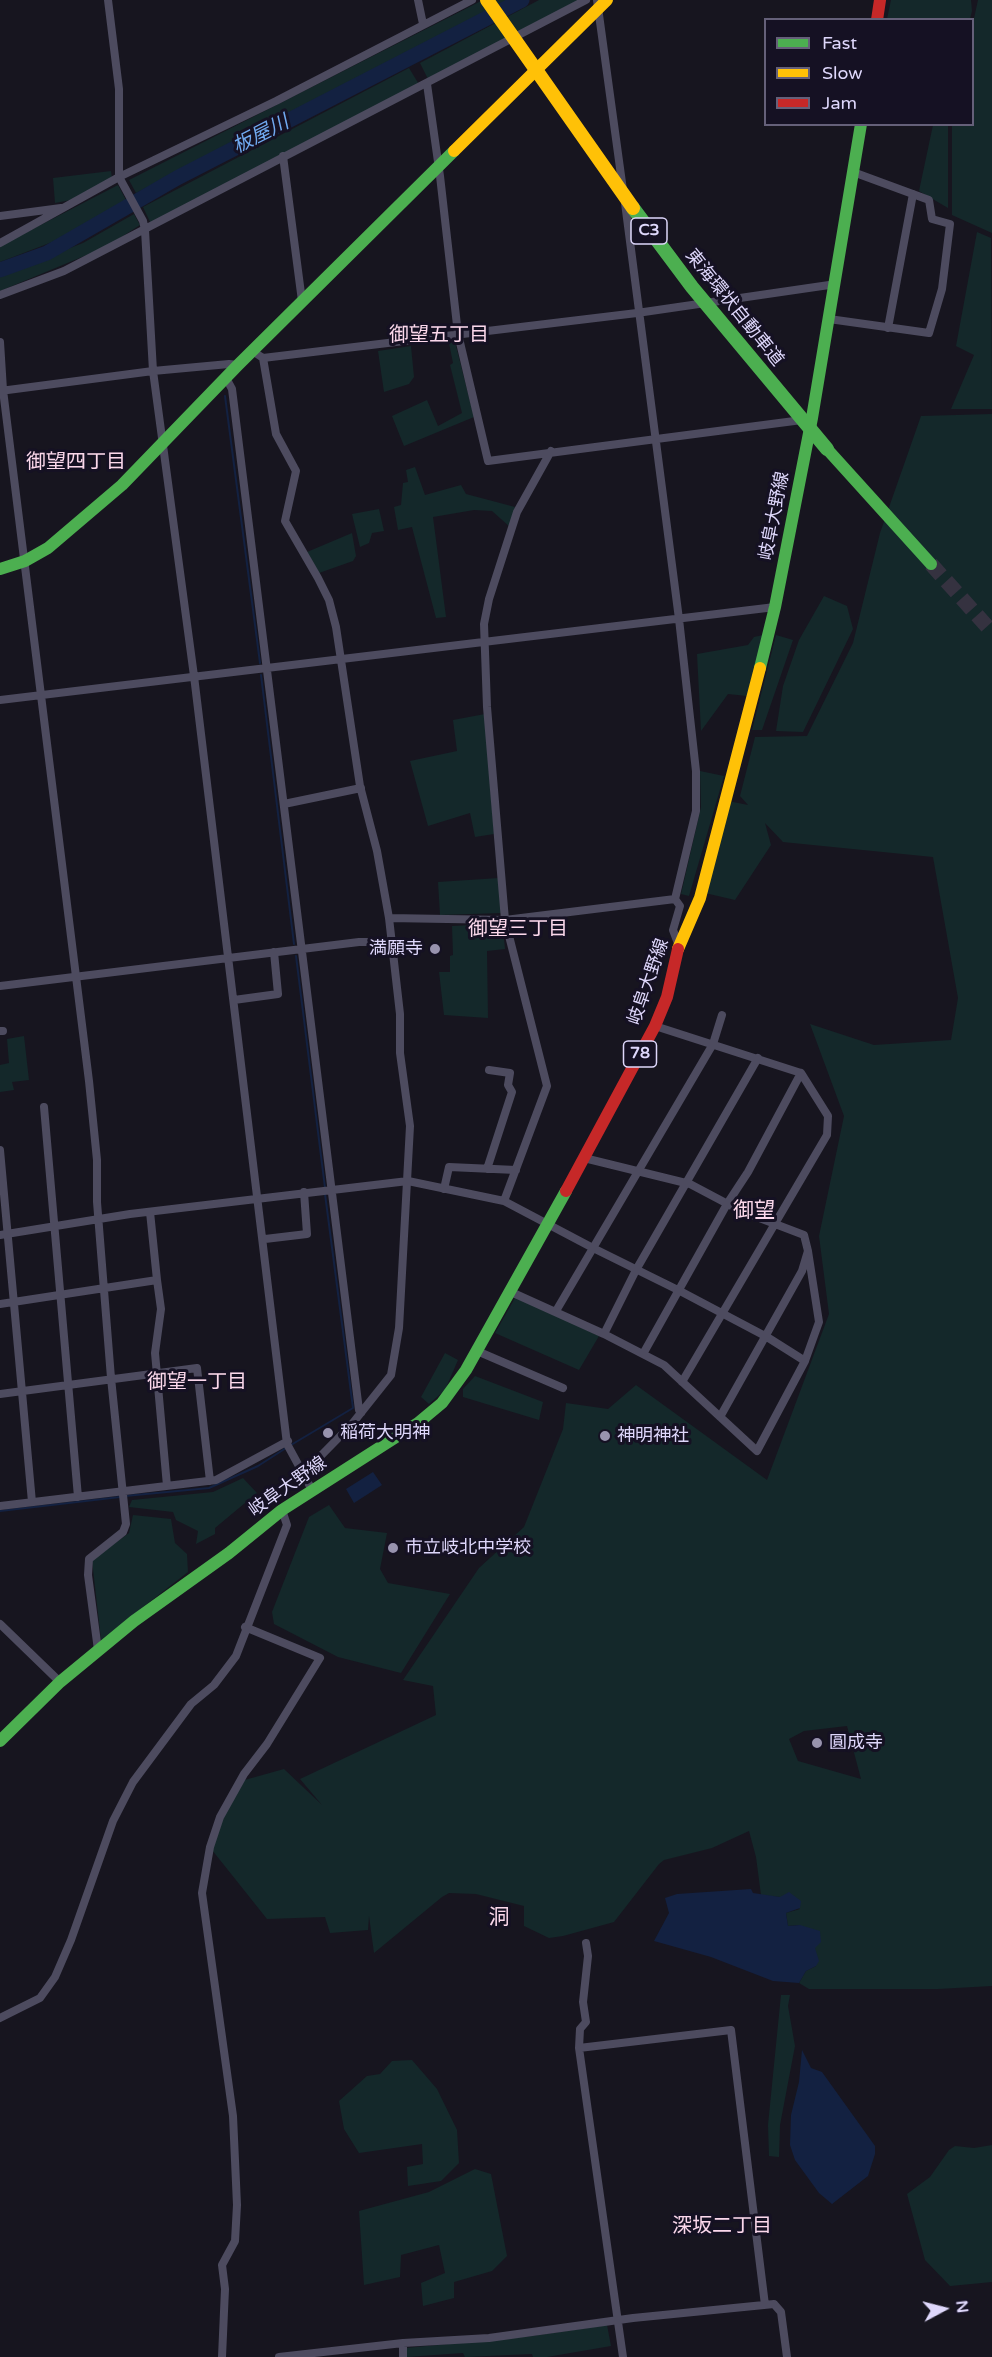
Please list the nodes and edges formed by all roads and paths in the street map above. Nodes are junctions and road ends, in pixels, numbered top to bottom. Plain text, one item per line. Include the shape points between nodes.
1 (108, 0) edge
2 (418, 0) edge
3 (472, 0) edge
4 (487, 0) edge
5 (880, 0) edge
6 (597, 2) edge
7 (877, 18) edge
8 (423, 24) junction
9 (427, 84) junction
10 (861, 126) edge
11 (283, 156) junction
12 (439, 165) junction
13 (853, 172) junction
14 (120, 180) junction
15 (913, 194) junction
16 (64, 207) junction
17 (0, 216) edge
18 (144, 225) junction
19 (0, 243) edge
20 (836, 284) junction
21 (0, 295) edge
22 (302, 301) junction
23 (637, 313) junction
24 (829, 319) junction
25 (888, 328) junction
26 (458, 334) junction
27 (0, 342) edge
28 (259, 355) junction
29 (238, 365) junction
30 (153, 371) junction
31 (226, 378) junction
32 (2, 391) edge
33 (812, 418) junction
34 (654, 437) junction
35 (164, 442) junction
36 (551, 451) junction
37 (25, 561) junction
38 (931, 564) tunnel mouth
39 (0, 569) edge
40 (775, 607) junction
41 (679, 619) junction
42 (484, 640) junction
43 (339, 659) junction
44 (267, 667) junction
45 (194, 676) junction
46 (42, 695) junction
47 (0, 700) edge
48 (361, 788) junction
49 (284, 804) junction
50 (675, 899) junction
51 (389, 918) junction
52 (505, 921) junction
53 (391, 942) junction
54 (680, 946) junction
55 (302, 948) junction
56 (274, 952) junction
57 (229, 957) junction
58 (77, 977) junction
59 (0, 986) edge
60 (234, 1000) junction
61 (722, 1014) dead end
62 (655, 1026) junction
63 (712, 1044) junction
64 (758, 1058) junction
65 (489, 1070) dead end
66 (801, 1073) junction
67 (44, 1107) dead end
68 (0, 1157) edge
69 (584, 1158) junction
70 (487, 1169) junction
71 (516, 1170) junction
72 (638, 1172) junction
73 (408, 1181) junction
74 (686, 1183) junction
75 (331, 1189) junction
76 (444, 1189) junction
77 (304, 1192) junction
78 (258, 1197) junction
79 (504, 1201) junction
80 (727, 1204) junction
81 (150, 1212) junction
82 (99, 1219) junction
83 (547, 1224) junction
84 (776, 1224) junction
85 (54, 1225) junction
86 (5, 1234) edge
87 (264, 1239) junction
88 (593, 1248) junction
89 (808, 1251) junction
90 (636, 1270) junction
91 (157, 1280) junction
92 (105, 1288) junction
93 (680, 1291) junction
94 (511, 1292) junction
95 (60, 1295) junction
96 (15, 1302) junction
97 (0, 1304) edge
98 (556, 1311) junction
99 (724, 1314) junction
100 (604, 1334) junction
101 (767, 1337) junction
102 (477, 1351) junction
103 (643, 1354) junction
104 (805, 1361) junction
105 (157, 1372) junction
106 (111, 1378) junction
107 (682, 1382) junction
108 (69, 1384) junction
109 (563, 1388) dead end
110 (24, 1391) junction
111 (0, 1394) edge
112 (361, 1413) junction
113 (720, 1417) junction
114 (288, 1441) junction
115 (303, 1474) junction
116 (210, 1481) junction
117 (167, 1486) junction
118 (312, 1490) junction
119 (123, 1491) junction
120 (78, 1497) junction
121 (33, 1502) junction
122 (0, 1506) edge
123 (282, 1510) junction
124 (0, 1624) edge
125 (245, 1628) junction
126 (98, 1650) junction
127 (60, 1682) junction
128 (0, 1741) edge
129 (586, 1943) dead end
130 (0, 2018) edge
131 (579, 2048) junction
132 (765, 2305) junction
133 (618, 2320) junction
134 (403, 2343) junction
135 (222, 2357) edge
136 (279, 2357) edge
137 (403, 2357) edge
138 (623, 2357) edge
139 (787, 2357) edge

1 - 14 street via 119,89
2 - 8 street
3 - 8 street
4 - 38 main road, 東海環状自動車道 / C3, bridge via 692,287 827,449
5 - 7 main road
6 - 9 street
6 - 12 main road
6 - 23 street via 634,264
8 - 14 street
9 - 11 street
9 - 12 street
10 - 13 main road, 岐阜大野線 / 78
11 - 18 street
11 - 22 street
12 - 22 main road
12 - 26 street
13 - 15 street
13 - 20 main road, 岐阜大野線 / 78
14 - 16 street
14 - 18 street
15 - 25 street
15 - 25 street via 929,200 932,219 950,224 942,289 929,333
16 - 17 street
16 - 19 street
18 - 21 street via 64,271
18 - 30 street
20 - 23 street
20 - 24 main road, 岐阜大野線 / 78
22 - 28 main road
23 - 26 street
23 - 34 street
24 - 25 street
24 - 33 main road, 岐阜大野線 / 78
26 - 28 street
26 - 36 street via 488,460
27 - 32 street
28 - 29 main road
28 - 43 street via 276,434 296,471 285,521 329,600
29 - 30 street
29 - 31 main road
30 - 32 street
30 - 35 street
31 - 35 main road
31 - 44 street via 232,389
32 - 37 street
33 - 34 street
33 - 40 main road, 岐阜大野線 / 78
34 - 36 street
34 - 41 street
35 - 37 main road via 77,525 48,549
35 - 45 street
36 - 42 street via 517,512 489,599
37 - 39 main road
37 - 46 street
40 - 41 street
40 - 54 main road, 岐阜大野線 / 78 via 700,898
41 - 42 street
41 - 50 street via 693,735 696,811
42 - 43 street
42 - 52 street
43 - 44 street
43 - 48 street
44 - 45 street
44 - 49 street
45 - 46 street
45 - 57 street
46 - 47 street
46 - 58 street
48 - 49 street
48 - 51 street
49 - 55 street
50 - 52 street
50 - 54 street via 680,906 673,930
51 - 52 street
51 - 53 street
52 - 71 street via 547,1086
53 - 55 street
53 - 73 street via 410,1126
54 - 62 main road, 岐阜大野線 / 78
55 - 56 street
55 - 75 street
56 - 57 street
56 - 60 street via 278,994
57 - 58 street
57 - 60 street
58 - 59 street
58 - 82 street via 97,1160
60 - 78 street
61 - 63 street
62 - 63 street
62 - 69 main road, 岐阜大野線 / 78
63 - 64 street
63 - 72 street
64 - 66 street
64 - 74 street
65 - 70 street via 510,1073 508,1085 512,1092
66 - 80 street
66 - 84 street via 828,1116 827,1135
67 - 85 street
68 - 86 street
69 - 72 street
69 - 83 main road, 岐阜大野線 / 78
70 - 71 street
70 - 76 street via 448,1167
71 - 79 street
72 - 74 street
72 - 88 street
73 - 75 street
73 - 76 street
73 - 112 street via 395,1357 391,1375
74 - 80 street
74 - 90 street
75 - 77 street
75 - 112 street
76 - 79 street
77 - 78 street
77 - 87 street via 307,1234
78 - 81 street
78 - 87 street
79 - 83 street
80 - 84 street
80 - 93 street
81 - 82 street
81 - 91 street
82 - 85 street
82 - 92 street
83 - 88 street
83 - 94 main road, 岐阜大野線 / 78
84 - 89 street via 804,1235
84 - 99 street
85 - 86 street
85 - 95 street
86 - 96 street
87 - 114 street
88 - 90 street
88 - 98 street
89 - 101 street via 802,1271
89 - 104 street via 819,1322
90 - 93 street
90 - 100 street
91 - 92 street
91 - 105 street via 161,1309 155,1353
92 - 95 street
92 - 106 street
93 - 99 street
93 - 103 street
94 - 98 street
94 - 102 main road, 岐阜大野線 / 78
95 - 96 street
95 - 108 street
96 - 97 street
96 - 110 street
98 - 100 street
99 - 101 street
99 - 107 street
100 - 103 street
101 - 104 street
101 - 113 street
102 - 109 street
102 - 118 main road, 岐阜大野線 / 78 via 432,1412
103 - 107 street via 664,1365
104 - 113 street via 757,1451
105 - 106 street
105 - 116 street via 197,1368
105 - 117 street
106 - 108 street
106 - 119 street
107 - 113 street
108 - 110 street
108 - 120 street
110 - 111 street
110 - 121 street
112 - 115 street
114 - 115 street
114 - 116 street
115 - 118 street
116 - 117 street
117 - 119 street
118 - 123 main road, 岐阜大野線 / 78
119 - 120 street
119 - 126 street via 123,1532 89,1559
120 - 121 street
121 - 122 street
123 - 125 street via 286,1526
123 - 126 main road, 岐阜大野線 / 78
124 - 127 street
125 - 130 street via 236,1656 214,1685 191,1704 133,1782 114,1821 55,1977 40,1998
125 - 135 street via 320,1658 220,1817 210,1846 202,1893 233,2116 237,2205 235,2241 222,2265
126 - 127 main road, 岐阜大野線 / 78
127 - 128 main road, 岐阜大野線 / 78
129 - 131 street via 586,2022 580,2029
131 - 132 street via 731,2030
131 - 133 street
132 - 133 street
132 - 139 street via 774,2304 781,2312
133 - 134 street via 512,2336
133 - 138 street
134 - 136 street
134 - 137 street

